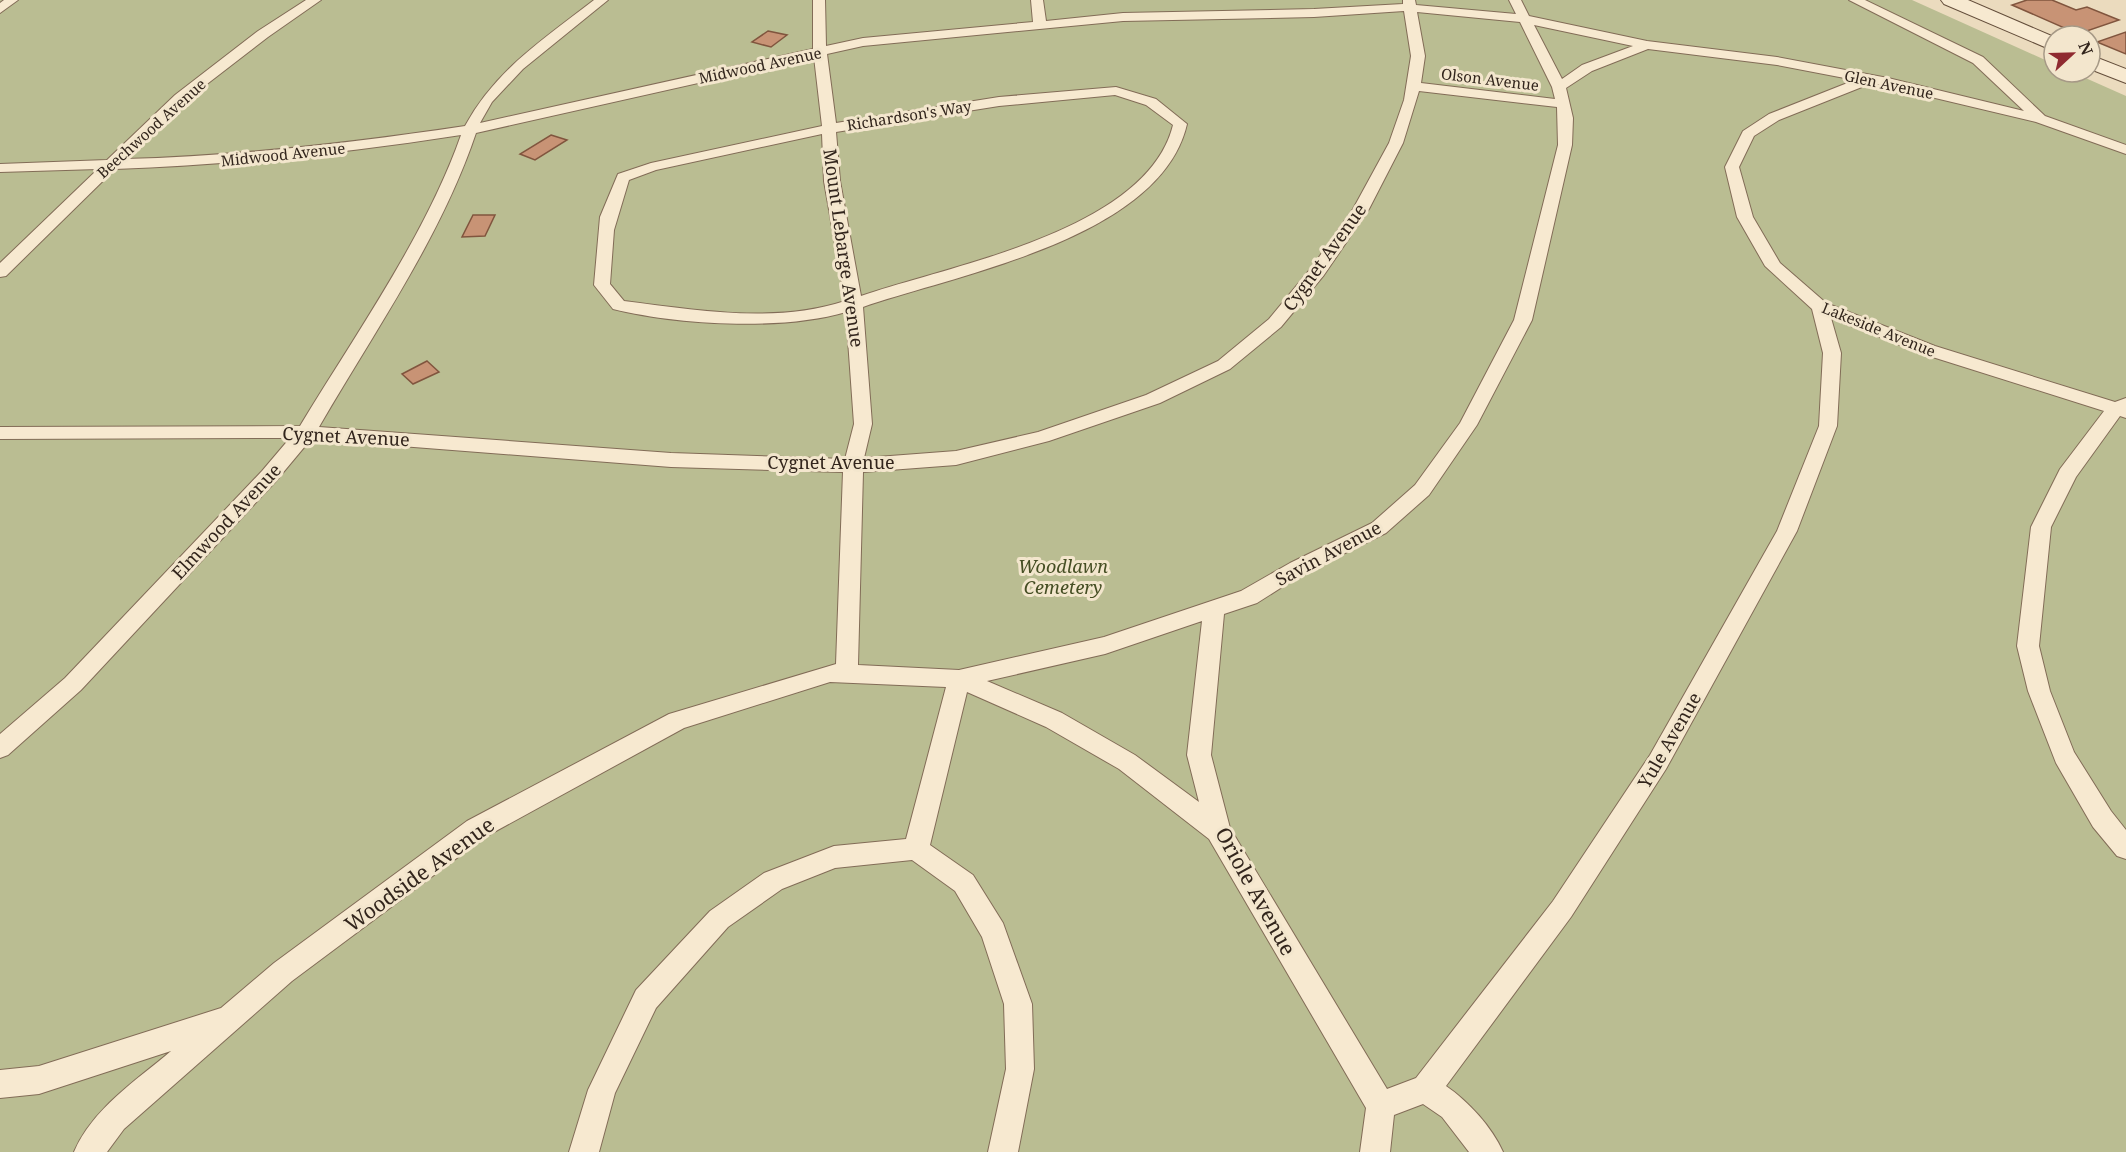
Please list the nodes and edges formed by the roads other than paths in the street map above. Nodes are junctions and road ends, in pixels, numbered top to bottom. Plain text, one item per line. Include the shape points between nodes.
1 (12, 0) edge
2 (315, 0) edge
3 (602, 0) edge
4 (819, 0) edge
5 (1037, 0) edge
6 (1515, 0) edge
7 (1855, 0) edge
8 (1951, 0) edge
9 (1411, 4) edge
10 (0, 9) edge
11 (1526, 19) junction
12 (1040, 24) junction
13 (2042, 40) edge
14 (1647, 45) junction
15 (820, 52) junction
16 (2102, 66) edge
17 (2126, 77) edge
18 (1870, 79) junction
19 (1414, 86) junction
20 (1561, 96) junction
21 (2041, 119) junction
22 (829, 128) junction
23 (470, 129) junction
24 (2126, 150) edge
25 (108, 165) junction
26 (0, 168) edge
27 (0, 272) edge
28 (854, 302) junction
29 (1820, 307) junction
30 (2122, 409) edge
31 (306, 432) junction
32 (0, 433) edge
33 (853, 465) junction
34 (1214, 609) junction
35 (847, 674) junction
36 (959, 679) junction
37 (0, 748) edge
38 (1218, 831) junction
39 (916, 849) junction
40 (2126, 849) edge
41 (230, 1018) junction
42 (0, 1084) edge
43 (1426, 1089) junction
44 (1381, 1106) junction
45 (89, 1152) edge
46 (584, 1152) edge
47 (1003, 1152) edge
48 (1375, 1152) edge
49 (1488, 1152) edge

1 - 10 lane
2 - 25 lane, Beechwood Avenue via 263,34 180,98
3 - 23 lane, Elmwood Avenue via 518,66 486,100
4 - 15 lane, Mount Lebarge Avenue
5 - 12 lane
6 - 11 lane, Savin Avenue
7 - 21 lane via 1978,60
8 - 13 street
9 - 11 lane, Midwood Avenue
9 - 12 lane, Midwood Avenue via 1314,13 1123,17
9 - 19 lane, Cygnet Avenue via 1418,56
11 - 14 lane, Glen Avenue
11 - 20 lane, Savin Avenue
12 - 15 lane, Midwood Avenue via 863,42
14 - 18 lane, Glen Avenue via 1777,61
14 - 20 lane, Glen Avenue via 1587,68
15 - 22 lane, Mount Lebarge Avenue
15 - 23 lane, Midwood Avenue
16 - 17 street
18 - 21 lane, Glen Avenue
18 - 29 lane, Lakeside Avenue via 1766,122 1748,134 1732,167 1745,217 1773,266
19 - 20 lane, Olson Avenue
19 - 33 lane, Cygnet Avenue via 1396,142 1361,209 1318,271 1275,323 1224,365 1152,399 1042,437 956,458
20 - 34 lane, Savin Avenue via 1566,118 1565,145 1523,320 1468,425 1422,490 1379,528 1297,568 1249,597
21 - 24 lane, Glen Avenue
22 - 28 lane, Mount Lebarge Avenue via 832,181
22 - 28 lane, Richardson's Way via 651,166 623,177 609,205 602,285 619,305 679,312 761,317 815,314
22 - 28 lane, Richardson's Way via 1050,95 1116,91 1151,102 1180,124 1173,149 1139,187 1090,224 978,267
23 - 25 lane, Midwood Avenue via 350,148 211,161
23 - 31 lane, Elmwood Avenue via 458,164 411,255
25 - 26 lane, Midwood Avenue
25 - 27 lane, Beechwood Avenue
28 - 33 lane, Mount Lebarge Avenue via 863,424
29 - 30 lane, Lakeside Avenue via 1929,350
29 - 43 lane, Yule Avenue via 1832,353 1828,426 1787,531 1645,782 1562,909
30 - 40 lane via 2067,474 2041,527 2028,646 2039,691 2064,756 2102,819
31 - 32 lane, Cygnet Avenue
31 - 33 lane, Cygnet Avenue via 671,460
31 - 37 lane, Elmwood Avenue via 73,684
33 - 35 lane, Mount Lebarge Avenue
34 - 36 lane, Savin Avenue via 1105,645
34 - 38 lane, Oriole Avenue via 1199,755
35 - 36 lane, Savin Avenue
35 - 41 lane, Woodside Avenue via 830,673 677,721 476,828 283,972
36 - 38 lane via 1054,720 1127,762
36 - 39 lane
38 - 44 lane, Oriole Avenue
39 - 46 lane via 834,857 773,881 719,919 646,999 602,1090
39 - 47 lane via 964,883 994,932 1018,1004 1020,1069
41 - 42 lane, Woodside Avenue via 39,1080
41 - 45 lane via 114,1119
43 - 44 lane
43 - 49 lane via 1452,1107
44 - 48 lane

